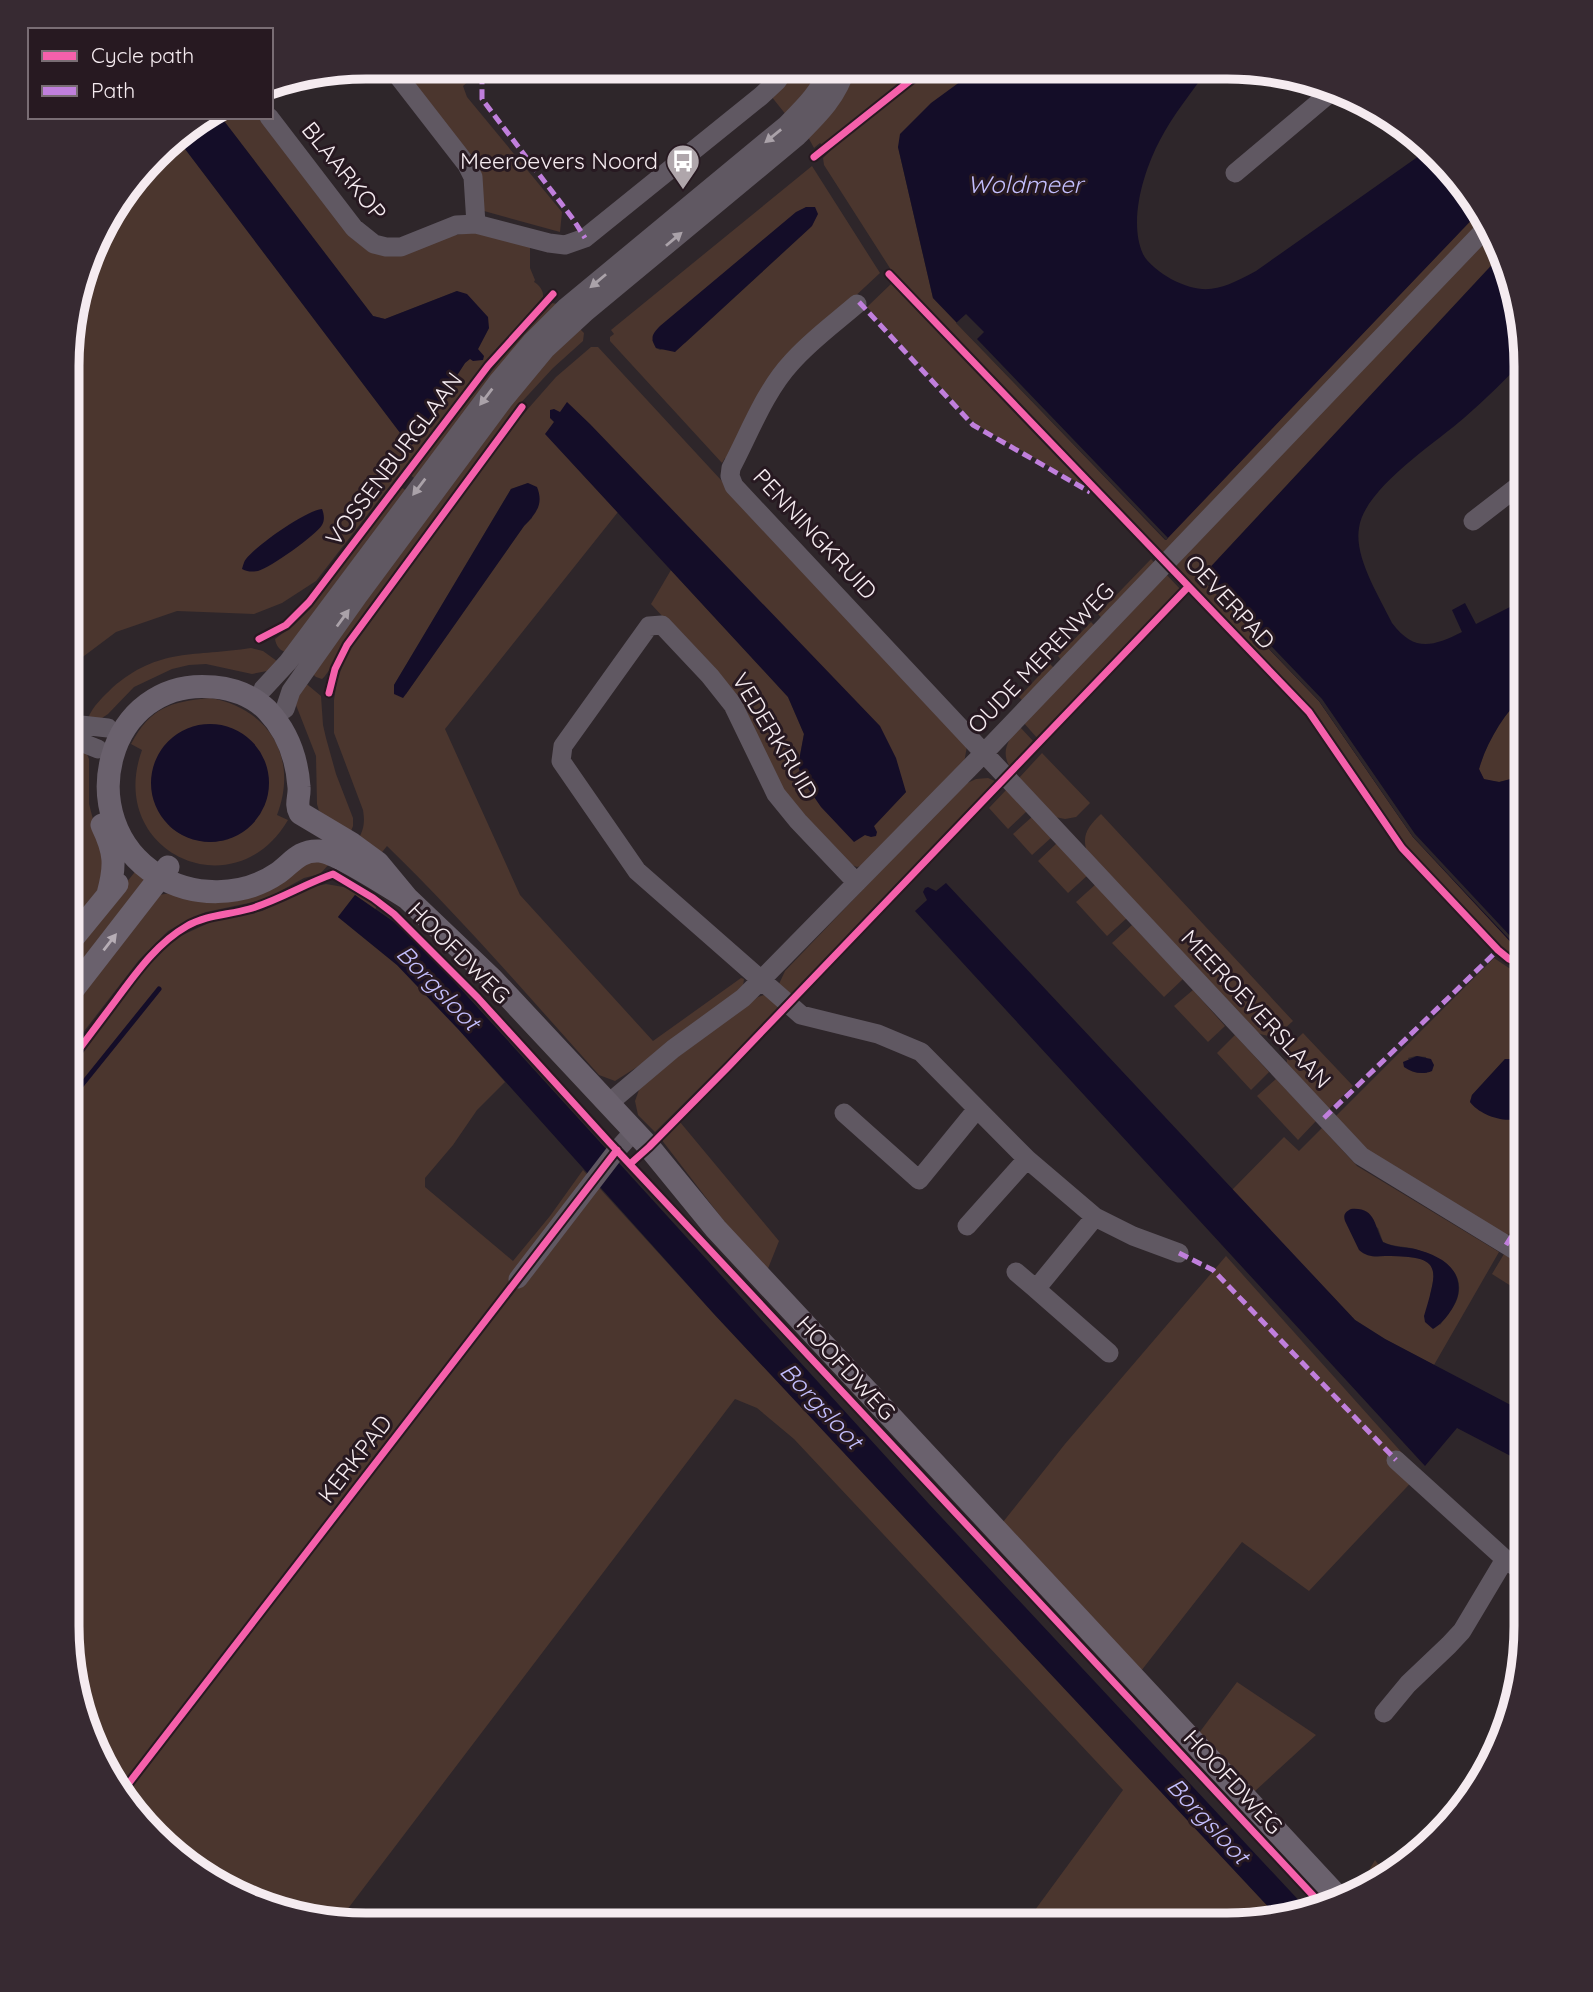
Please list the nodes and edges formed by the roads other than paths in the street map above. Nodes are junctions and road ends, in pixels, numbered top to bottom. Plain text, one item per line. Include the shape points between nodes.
1 (401, 79) edge
2 (778, 79) edge
3 (822, 79) edge
4 (841, 79) edge
5 (1326, 97) edge
6 (271, 119) edge
7 (1235, 173) dead end
8 (476, 224) junction
9 (1482, 233) edge
10 (857, 304) dead end
11 (1514, 489) edge
12 (1474, 521) dead end
13 (256, 693) junction
14 (285, 709) junction
15 (79, 725) edge
16 (79, 739) edge
17 (106, 744) junction
18 (984, 753) junction
19 (305, 816) junction
20 (120, 848) junction
21 (164, 872) junction
22 (856, 882) junction
23 (407, 898) junction
24 (79, 930) edge
25 (761, 980) junction
26 (79, 982) edge
27 (609, 1103) junction
28 (977, 1109) junction
29 (844, 1113) dead end
30 (634, 1131) junction
31 (1027, 1158) junction
32 (1095, 1217) junction
33 (967, 1226) dead end
34 (1514, 1250) edge
35 (1179, 1253) dead end
36 (1016, 1272) dead end
37 (518, 1279) dead end
38 (1036, 1289) junction
39 (1109, 1353) dead end
40 (1396, 1460) dead end
41 (1505, 1559) junction
42 (1514, 1565) edge
43 (1384, 1713) dead end
44 (1334, 1892) edge

1 - 8 street via 467,165 473,177
2 - 8 street, BLAARKOP via 585,238 565,245
3 -> 13 street, VOSSENBURGLAAN via 786,125 566,307 522,352 288,662
14 -> 4 street via 291,691 351,606 546,349 797,137 821,114
5 - 7 street
6 - 8 street, BLAARKOP via 354,228 374,244 401,247 456,225
9 - 18 street, OUDE MERENWEG
10 - 18 street, PENNINGKRUID via 780,376 730,476 734,486
11 - 12 street
13 - 14 main road
13 - 17 main road via 242,679 220,674 176,676 137,695 121,710
13 - 19 main road via 292,749 299,778 298,808
14 - 19 main road via 309,760
15 - 17 street
16 - 17 street
17 - 20 main road via 96,775 97,807 100,822
17 - 21 main road via 122,763 121,791 130,823
18 - 22 street, OUDE MERENWEG
18 - 34 street, MEEROEVERSLAAN via 1361,1156
19 - 21 main road via 296,838 280,856 238,878 214,880
19 - 23 main road, HOOFDWEG via 378,863
20 - 21 main road
20 - 24 main road via 108,894
21 - 23 main road, HOOFDWEG via 184,888 222,892 260,883 303,852 321,851
26 -> 21 main road
22 - 25 street, OUDE MERENWEG
22 - 25 street, VEDERKRUID via 776,794 733,705 710,676 662,625 649,626 563,746 561,761 637,871
23 - 27 main road, HOOFDWEG via 492,979
25 - 27 street, OUDE MERENWEG
25 - 28 street via 801,1015 878,1034 921,1052
27 - 30 main road, HOOFDWEG
28 - 29 street via 919,1180
28 - 31 street
30 - 37 street
30 - 44 main road, HOOFDWEG via 716,1229
31 - 32 street
31 - 33 street
32 - 35 street
32 - 38 street
36 - 38 street
38 - 39 street
40 - 41 street
41 - 42 street
41 - 43 street via 1462,1631

